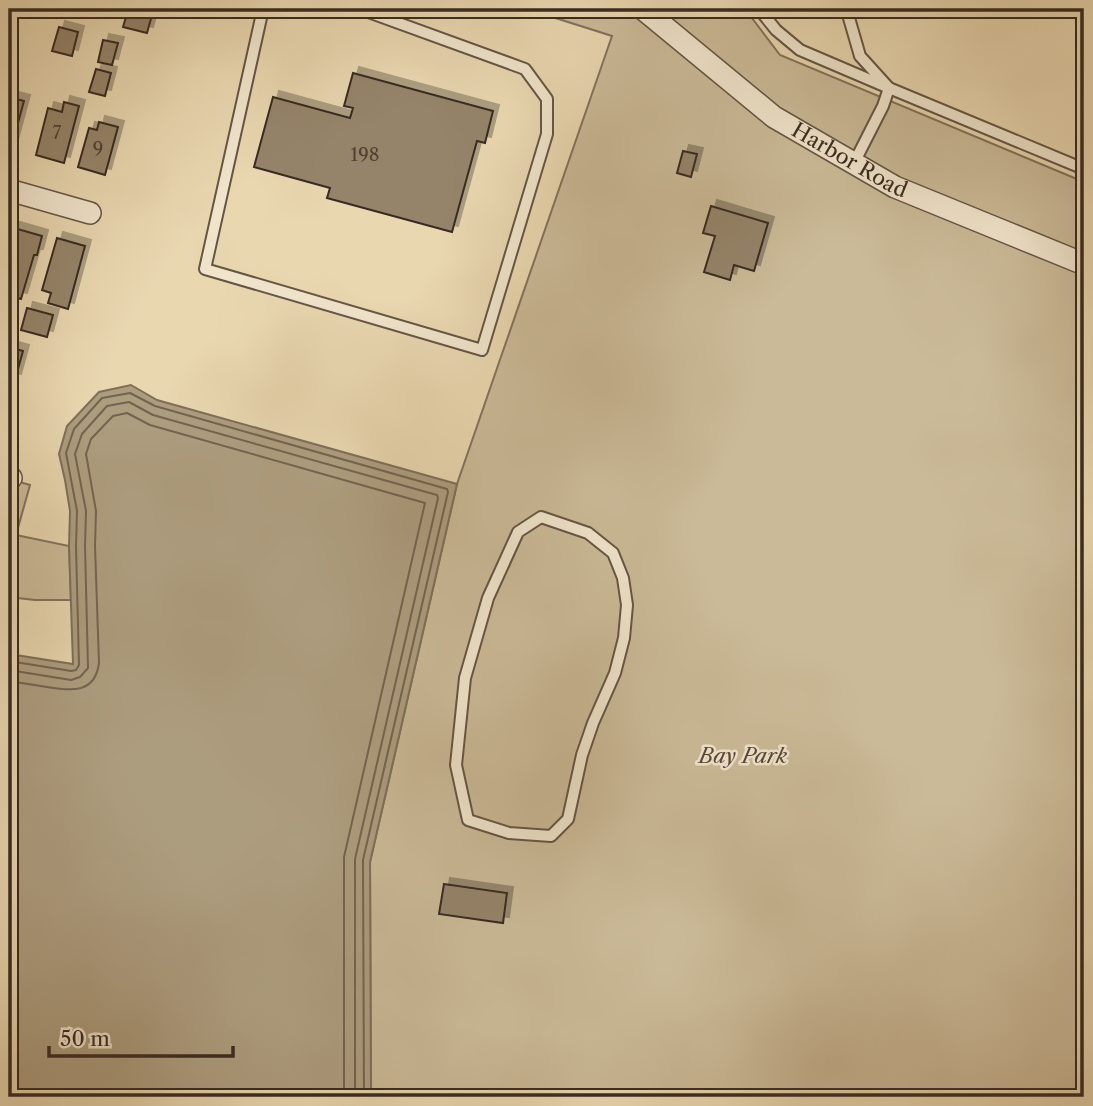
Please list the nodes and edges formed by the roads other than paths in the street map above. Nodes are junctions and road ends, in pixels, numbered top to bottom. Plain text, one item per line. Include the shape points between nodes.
1 (263, 9) edge
2 (360, 9) edge
3 (643, 9) edge
4 (759, 9) edge
5 (848, 9) edge
6 (888, 88) junction
7 (854, 163) junction
8 (1084, 169) edge
9 (9, 190) edge
10 (90, 213) dead end
11 (1084, 264) edge
12 (541, 517) joint

1 - 2 lane via 205,269 482,350 547,134 548,99 525,69
3 - 7 street, Harbor Road via 774,117
4 - 6 lane via 800,50
5 - 6 lane via 860,56
6 - 7 lane
6 - 8 lane
7 - 11 street, Harbor Road via 895,187
9 - 10 street
12 - 12 lane via 518,532 488,598 465,678 456,765 468,820 509,833 551,836 568,819 582,755 615,673 627,605 613,553 588,533

